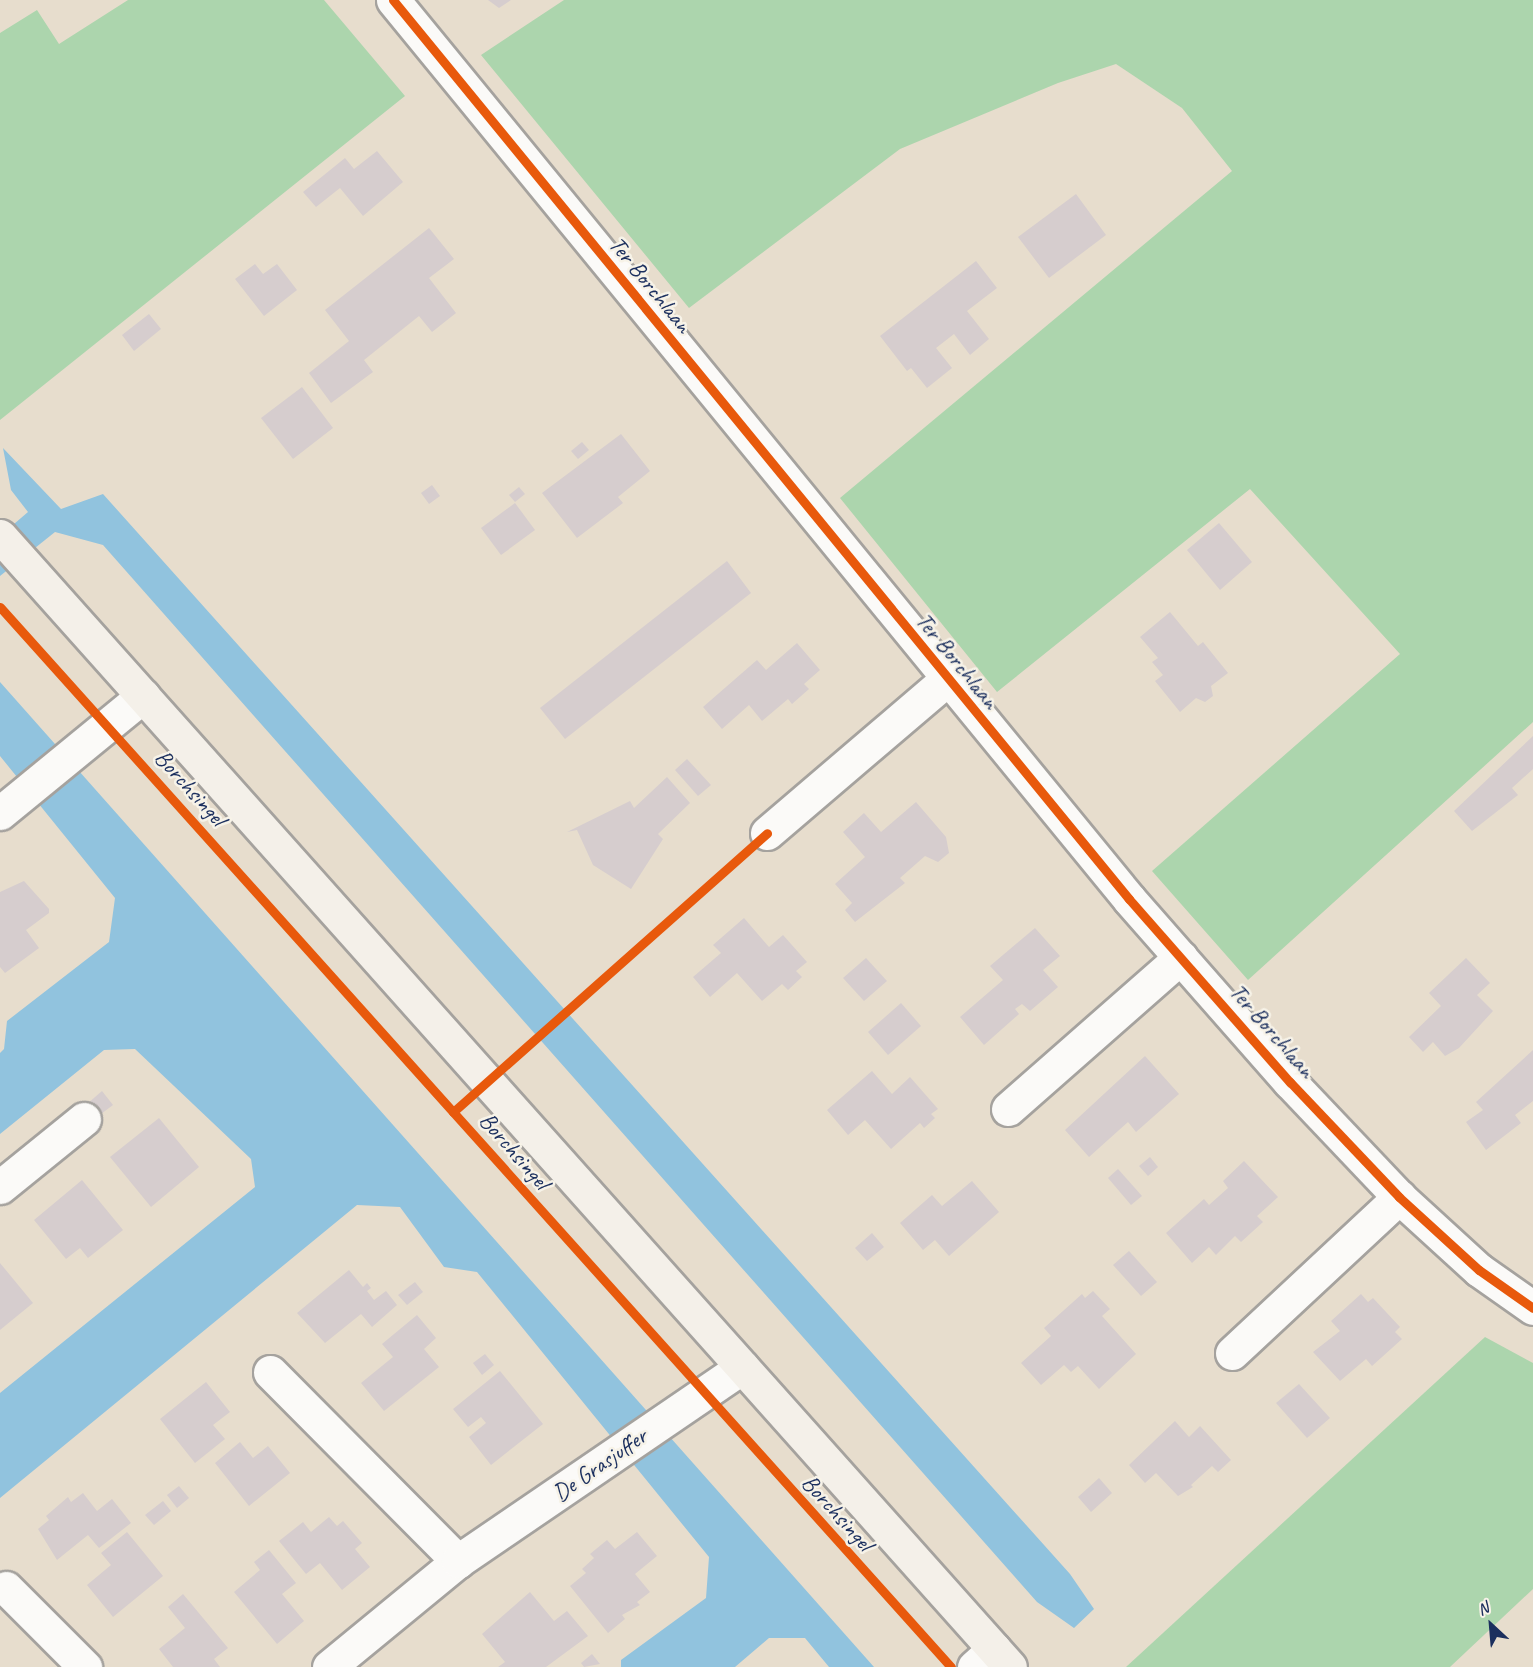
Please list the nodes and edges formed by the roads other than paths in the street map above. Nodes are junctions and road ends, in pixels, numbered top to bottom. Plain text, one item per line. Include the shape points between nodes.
1 (393, 0) edge
2 (0, 536) edge
3 (947, 679) junction
4 (143, 696) junction
5 (8, 807) edge
6 (767, 833) dead end
7 (1181, 957) junction
8 (1008, 1108) dead end
9 (84, 1119) dead end
10 (0, 1187) edge
11 (1399, 1197) junction
12 (1533, 1308) edge
13 (1232, 1353) dead end
14 (742, 1367) junction
15 (270, 1372) dead end
16 (458, 1561) junction
17 (6, 1588) dead end
18 (992, 1661) edge
19 (85, 1667) edge
20 (329, 1667) edge

1 - 3 street, Ter Borchlaan
2 - 4 main road, Borchsingel
3 - 6 street, Ter Borchlaan
3 - 7 street, Ter Borchlaan via 1078,840
4 - 5 street
4 - 14 main road, Borchsingel
7 - 8 street
7 - 11 street, Ter Borchlaan via 1290,1082
9 - 10 street
11 - 12 street, Ter Borchlaan via 1479,1270
11 - 13 street
14 - 16 street, De Grasjuffer
14 - 18 main road, Borchsingel
15 - 16 street
16 - 20 street, De Grasjuffer
17 - 19 street

